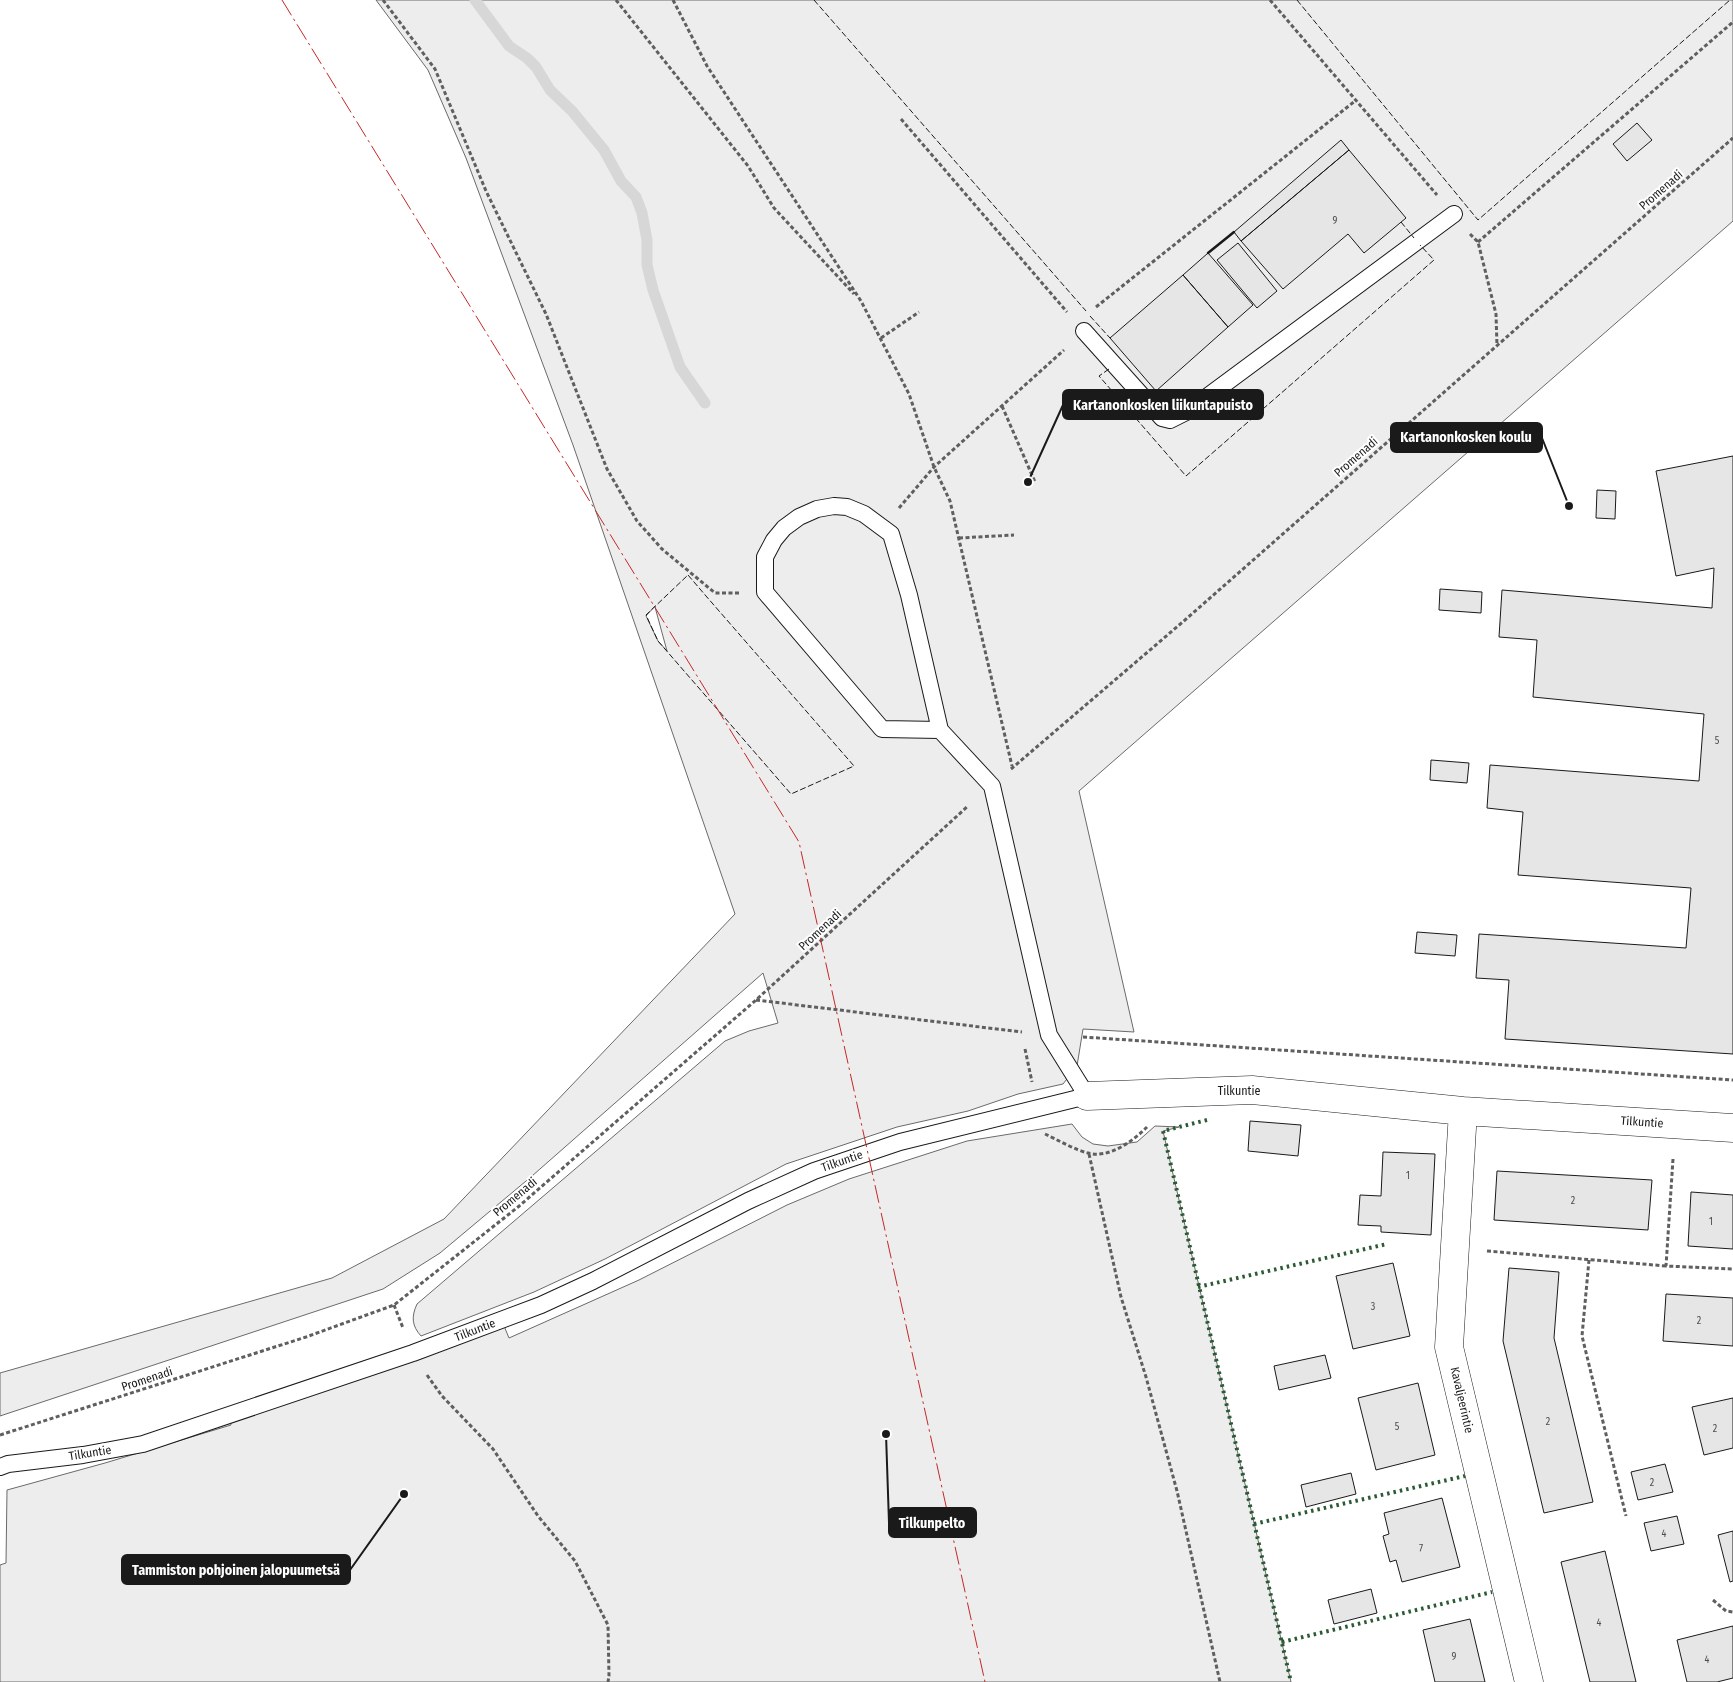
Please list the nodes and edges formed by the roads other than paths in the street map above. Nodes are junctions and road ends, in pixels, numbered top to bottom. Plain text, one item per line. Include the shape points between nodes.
1 (1454, 214) road end
2 (1084, 331) road end
3 (940, 730) junction
4 (1087, 1096) junction
5 (1463, 1111) junction
6 (1733, 1128) edge
7 (0, 1466) edge
8 (1529, 1682) edge

1 - 2 lane via 1188,411 1170,420 1162,418
3 - 3 lane via 909,595 891,534 864,514 846,507 817,509 799,517 784,528 765,556 765,592 882,729
3 - 4 lane via 992,786 1049,1035
4 - 5 street, Tilkuntie via 1252,1090
4 - 7 lane, Tilkuntie via 900,1142 814,1171 541,1305 413,1353 143,1444
5 - 6 street, Tilkuntie
5 - 8 street, Kavaljeerintie via 1449,1347

